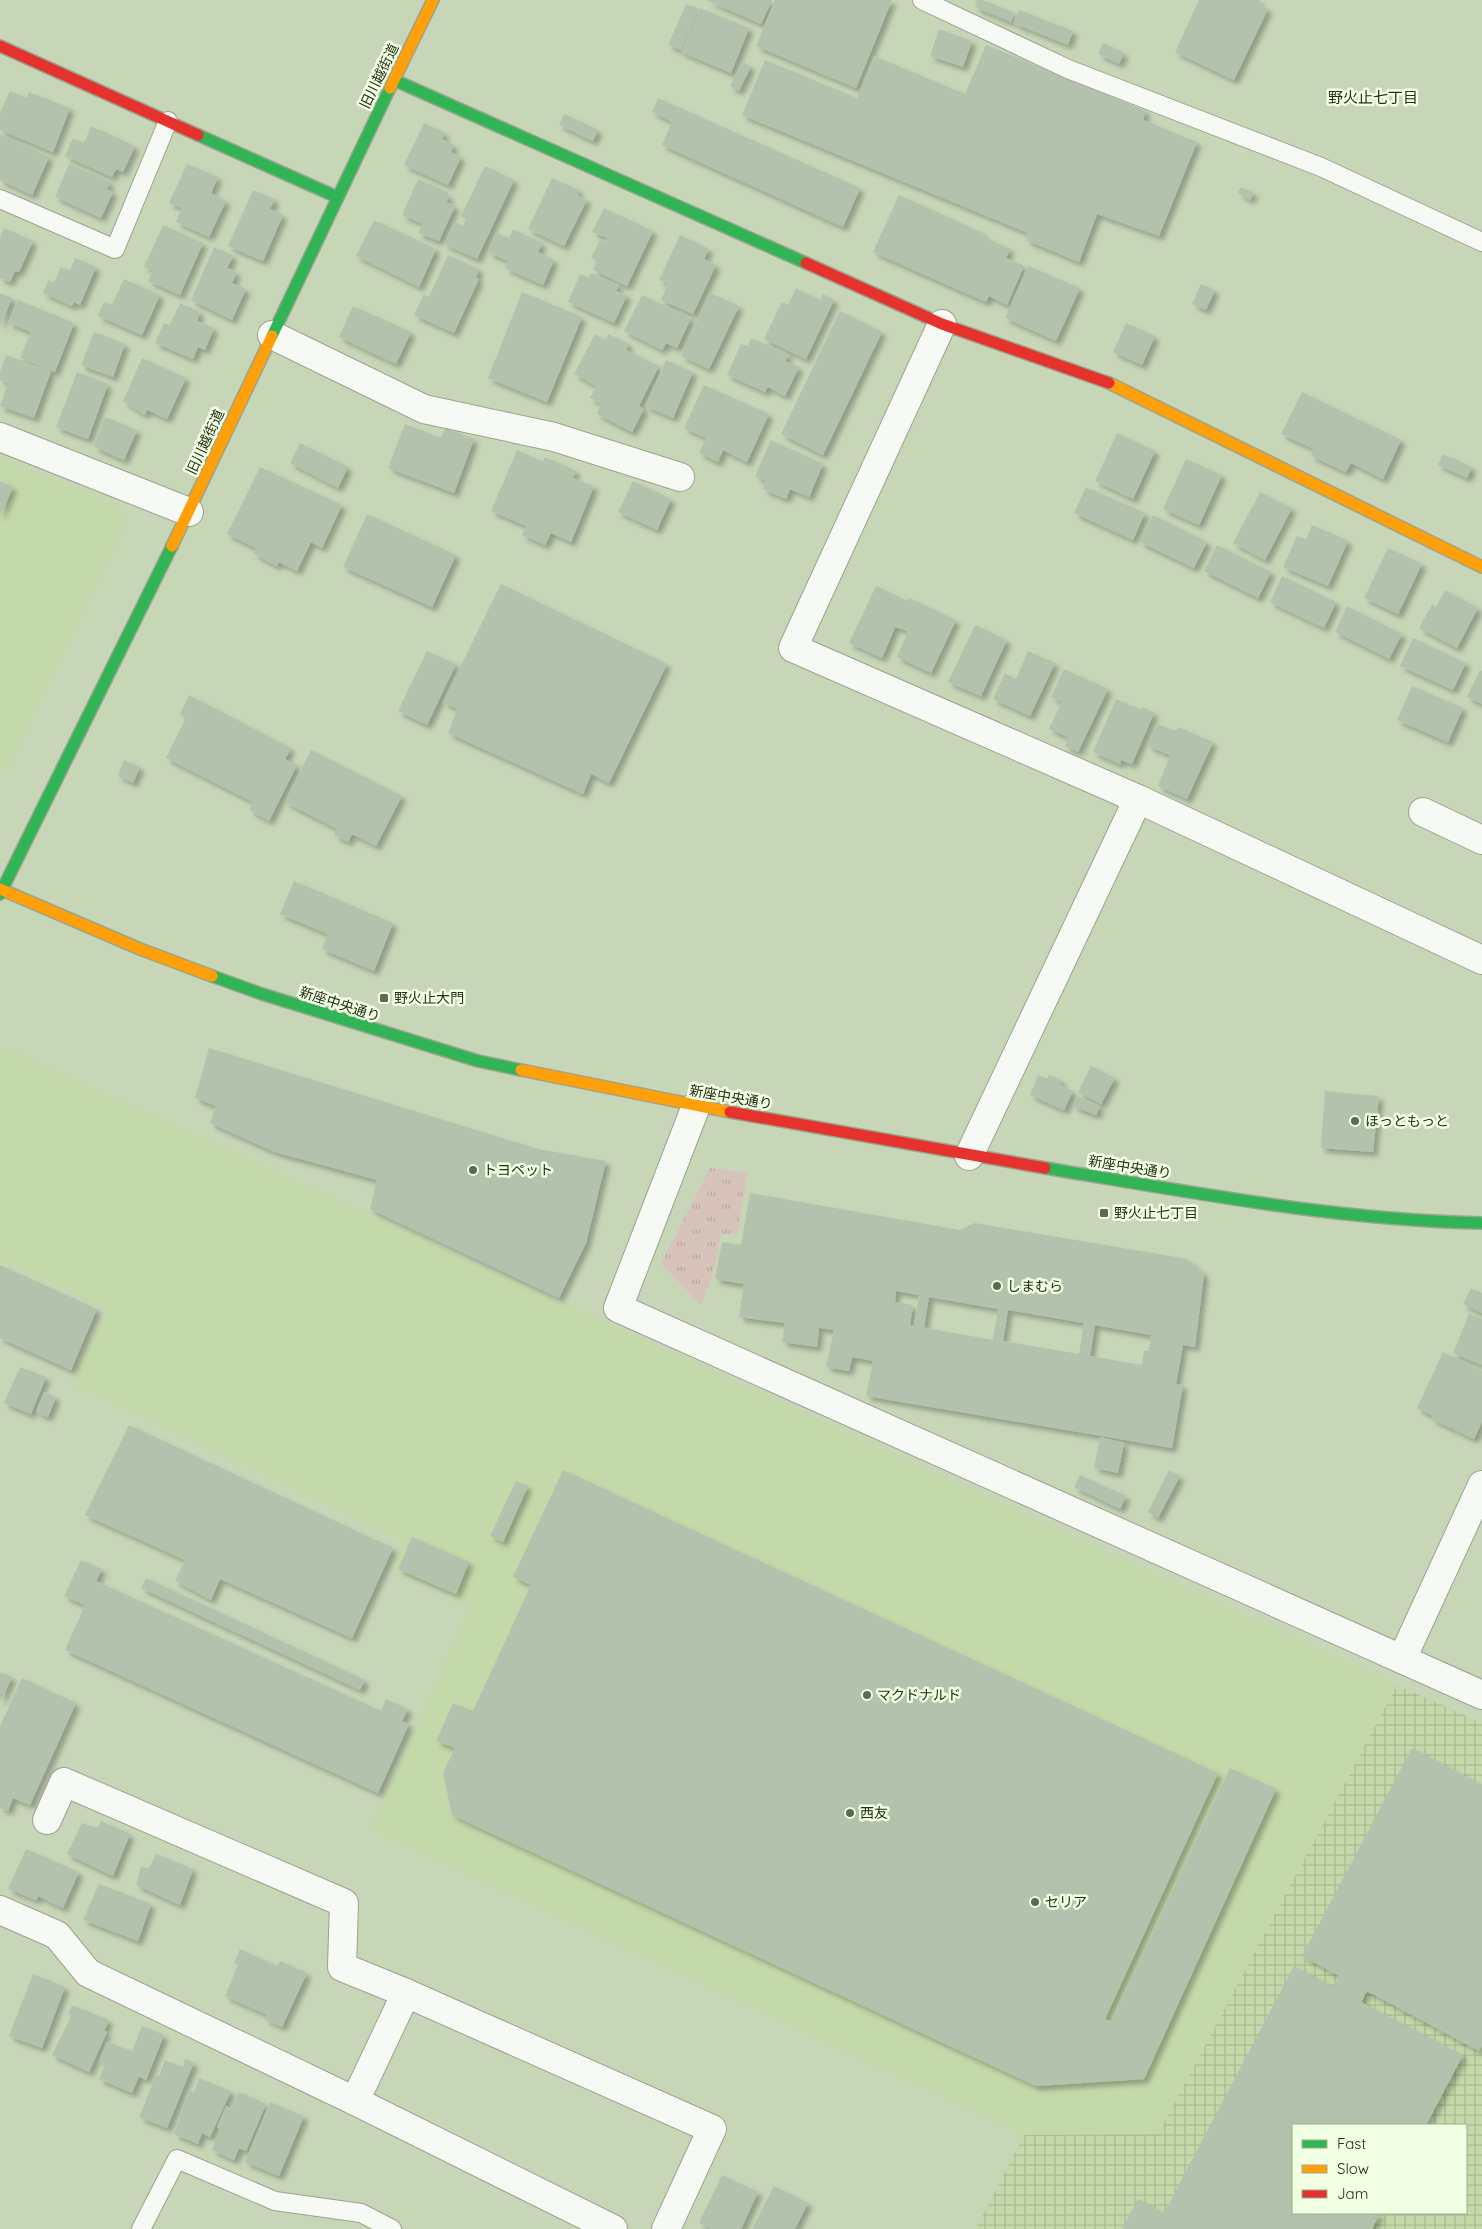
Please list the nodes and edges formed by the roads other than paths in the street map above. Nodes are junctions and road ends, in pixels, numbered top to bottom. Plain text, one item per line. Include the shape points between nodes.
1 (433, 0) edge
2 (922, 0) edge
3 (0, 46) edge
4 (394, 80) junction
5 (168, 121) junction
6 (337, 197) junction
7 (0, 200) edge
8 (1482, 242) edge
9 (942, 324) junction
10 (272, 335) junction
11 (0, 437) edge
12 (680, 477) dead end
13 (189, 512) junction
14 (1482, 568) edge
15 (1138, 798) junction
16 (1423, 812) dead end
17 (1482, 840) edge
18 (1, 891) edge
19 (1482, 960) edge
20 (696, 1106) junction
21 (969, 1156) junction
22 (1482, 1223) edge
23 (1482, 1485) edge
24 (1402, 1659) junction
25 (1482, 1695) edge
26 (47, 1820) dead end
27 (0, 1910) edge
28 (406, 1993) junction
29 (356, 2101) junction
30 (141, 2229) edge
31 (392, 2229) edge
32 (613, 2229) edge
33 (666, 2229) edge

1 - 4 street, 旧川越街道
2 - 8 lane via 1068,68 1321,167
3 - 5 street
4 - 6 street, 旧川越街道
4 - 9 street
5 - 6 street
5 - 7 lane via 115,249
6 - 10 street, 旧川越街道
9 - 14 street via 1113,384
9 - 15 street via 793,648
10 - 12 street via 424,409 554,437
10 - 13 street, 旧川越街道
11 - 13 street
13 - 18 street, 旧川越街道
15 - 19 street
15 - 21 street
16 - 17 street
18 - 20 street, 新座中央通り via 140,949 372,1030 478,1061
20 - 21 street, 新座中央通り
20 - 24 street via 618,1308
21 - 22 street, 新座中央通り via 1304,1210
23 - 24 street
24 - 25 street
26 - 28 street via 64,1782 344,1903 342,1967
27 - 29 street via 57,1935 88,1974
28 - 29 street
28 - 33 street via 712,2129
29 - 32 street
30 - 31 lane via 177,2159 275,2201 361,2214

